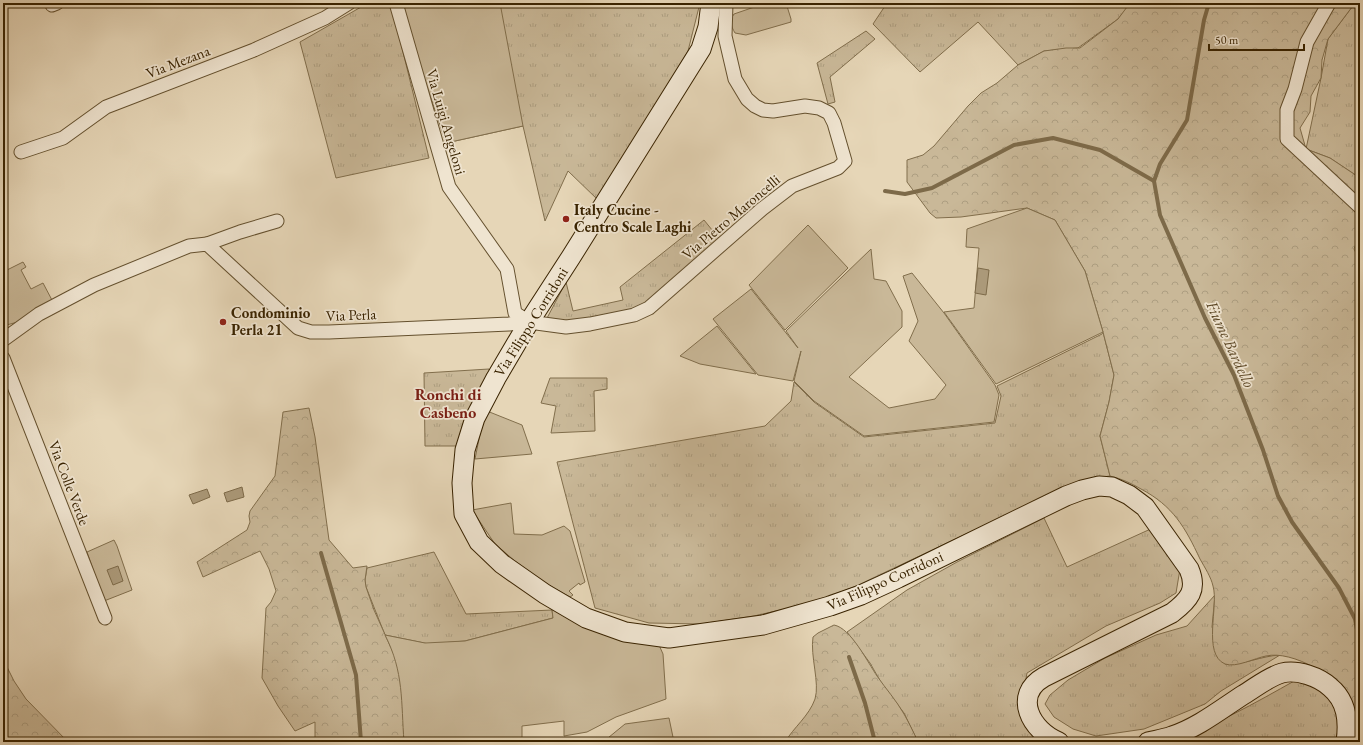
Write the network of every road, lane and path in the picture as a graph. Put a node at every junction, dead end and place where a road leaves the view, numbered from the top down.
1 (349, 3) edge
2 (396, 3) edge
3 (711, 3) edge
4 (726, 3) edge
5 (1329, 3) edge
6 (21, 152) dead end
7 (1360, 207) edge
8 (277, 221) dead end
9 (207, 244) junction
10 (529, 322) junction
11 (3, 340) edge
12 (3, 358) edge
13 (105, 618) dead end
14 (1059, 742) edge
15 (1148, 742) edge
16 (1346, 742) edge

1 - 6 street, Via Mezana
2 - 10 street, Via Luigi Angeloni
3 - 10 street, Via Filippo Corridoni
4 - 10 street, Via Pietro Maroncelli
5 - 7 street
8 - 9 street
9 - 10 street, Via Perla
9 - 11 street
10 - 14 street, Via Filippo Corridoni
12 - 13 street, Via Colle Verde
15 - 16 street

